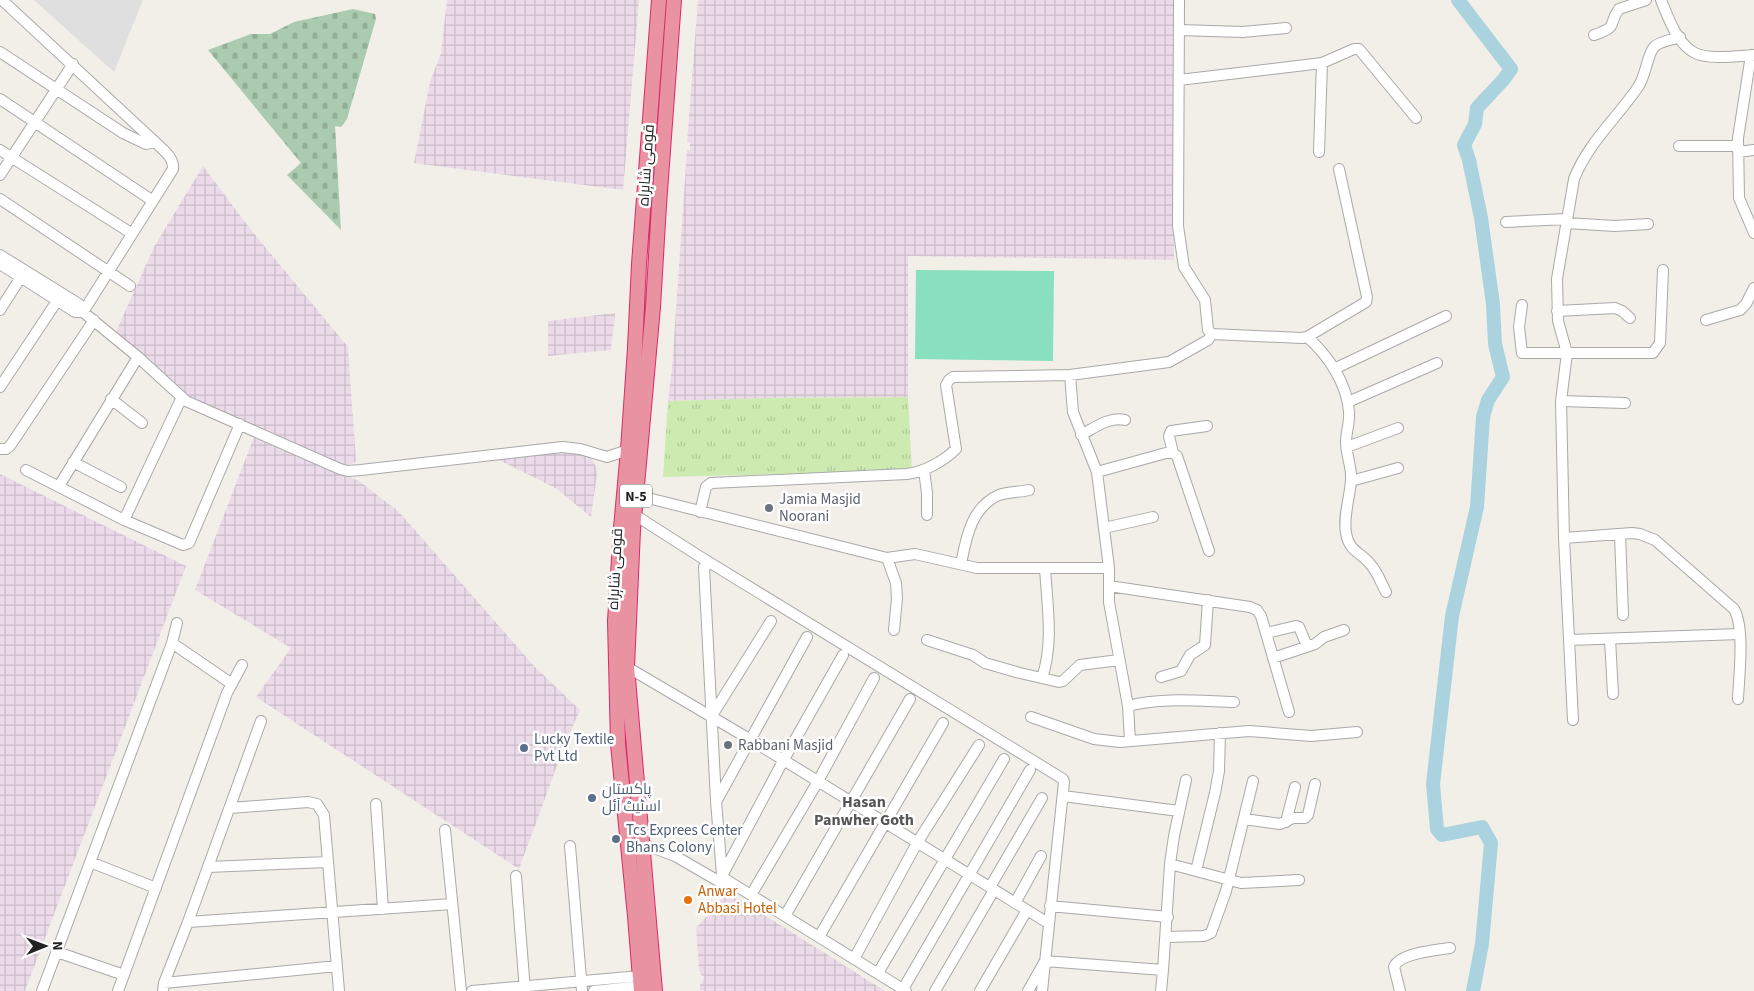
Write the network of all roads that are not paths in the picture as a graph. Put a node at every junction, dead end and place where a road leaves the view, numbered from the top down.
1 (2, 0) edge
2 (659, 0) edge
3 (674, 0) edge
4 (1179, 0) edge
5 (1646, 0) edge
6 (1661, 0) edge
7 (1286, 28) dead end
8 (1179, 30) junction
9 (1594, 35) dead end
10 (1680, 37) junction
11 (0, 52) edge
12 (1752, 55) edge
13 (1322, 63) junction
14 (72, 64) junction
15 (1179, 80) junction
16 (56, 90) junction
17 (0, 99) edge
18 (1416, 118) dead end
19 (35, 122) junction
20 (155, 142) junction
21 (1679, 146) dead end
22 (1738, 149) junction
23 (0, 150) edge
24 (1754, 150) edge
25 (1319, 152) dead end
26 (11, 158) junction
27 (1339, 169) dead end
28 (0, 176) edge
29 (0, 199) edge
30 (153, 201) junction
31 (1567, 221) junction
32 (1506, 222) dead end
33 (1648, 224) dead end
34 (1754, 233) edge
35 (131, 234) junction
36 (0, 255) edge
37 (0, 264) edge
38 (1663, 270) dead end
39 (109, 272) junction
40 (21, 277) junction
41 (130, 286) dead end
42 (1754, 288) edge
43 (57, 301) junction
44 (1522, 305) dead end
45 (1750, 305) edge
46 (0, 310) edge
47 (1557, 311) junction
48 (84, 312) junction
49 (1446, 316) dead end
50 (1630, 318) dead end
51 (94, 320) junction
52 (1706, 320) dead end
53 (1212, 334) junction
54 (1307, 336) junction
55 (1567, 353) junction
56 (138, 356) junction
57 (1436, 363) dead end
58 (1334, 369) junction
59 (1070, 375) junction
60 (0, 387) edge
61 (182, 397) junction
62 (111, 399) junction
63 (1561, 401) junction
64 (1348, 402) junction
65 (1625, 403) dead end
66 (1125, 420) dead end
67 (142, 423) dead end
68 (240, 424) junction
69 (1207, 426) dead end
70 (1398, 428) dead end
71 (1081, 435) junction
72 (1347, 447) junction
73 (0, 449) edge
74 (628, 450) junction
75 (1173, 453) junction
76 (73, 462) junction
77 (1398, 468) dead end
78 (26, 470) dead end
79 (924, 470) junction
80 (1097, 472) junction
81 (1351, 481) junction
82 (59, 486) junction
83 (121, 487) dead end
84 (1030, 490) dead end
85 (636, 495) junction
86 (700, 512) junction
87 (635, 515) junction
88 (927, 515) dead end
89 (1154, 517) dead end
90 (125, 518) dead end
91 (1104, 528) junction
92 (1620, 534) junction
93 (1564, 538) junction
94 (1209, 551) dead end
95 (888, 558) junction
96 (961, 564) junction
97 (704, 567) dead end
98 (1045, 568) junction
99 (1109, 568) junction
100 (1109, 586) junction
101 (1386, 592) dead end
102 (1208, 600) junction
103 (1623, 615) dead end
104 (771, 621) dead end
105 (177, 623) dead end
106 (894, 630) dead end
107 (1344, 630) dead end
108 (1266, 634) junction
109 (1740, 634) junction
110 (807, 637) dead end
111 (1610, 639) junction
112 (927, 640) dead end
113 (1569, 640) junction
114 (172, 643) junction
115 (1307, 646) junction
116 (843, 656) dead end
117 (1273, 658) junction
118 (1119, 660) junction
119 (242, 666) dead end
120 (627, 667) junction
121 (1161, 677) dead end
122 (874, 678) dead end
123 (1042, 678) junction
124 (232, 684) junction
125 (1613, 694) dead end
126 (910, 700) dead end
127 (1738, 700) dead end
128 (1234, 702) dead end
129 (1128, 706) junction
130 (1289, 712) dead end
131 (711, 717) junction
132 (1030, 717) dead end
133 (1573, 720) dead end
134 (261, 721) dead end
135 (943, 723) dead end
136 (1357, 732) dead end
137 (1220, 733) junction
138 (750, 740) junction
139 (1130, 740) junction
140 (979, 745) dead end
141 (1004, 759) dead end
142 (783, 761) junction
143 (1030, 770) dead end
144 (1186, 780) dead end
145 (1252, 781) dead end
146 (817, 783) junction
147 (1315, 784) dead end
148 (1295, 787) dead end
149 (1063, 796) junction
150 (1042, 798) dead end
151 (716, 801) junction
152 (851, 803) junction
153 (376, 804) dead end
154 (230, 808) junction
155 (1179, 811) junction
156 (1244, 819) junction
157 (1286, 822) junction
158 (885, 824) junction
159 (445, 830) dead end
160 (917, 843) junction
161 (643, 844) junction
162 (570, 846) dead end
163 (1041, 856) dead end
164 (945, 860) junction
165 (90, 862) junction
166 (328, 862) junction
167 (1170, 864) junction
168 (208, 866) junction
169 (1196, 871) junction
170 (968, 874) junction
171 (722, 875) junction
172 (516, 876) dead end
173 (1229, 880) junction
174 (1299, 880) dead end
175 (156, 888) junction
176 (992, 889) junction
177 (751, 895) junction
178 (1015, 903) junction
179 (452, 904) junction
180 (1050, 906) junction
181 (382, 909) junction
182 (1027, 910) junction
183 (333, 912) junction
184 (785, 916) junction
185 (1168, 917) junction
186 (188, 922) junction
187 (1048, 923) junction
188 (819, 937) junction
189 (1166, 937) junction
190 (1450, 948) dead end
191 (57, 952) junction
192 (854, 959) junction
193 (1045, 961) junction
194 (337, 966) junction
195 (1163, 970) junction
196 (878, 973) junction
197 (124, 975) junction
198 (640, 984) edge
199 (581, 986) edge
200 (164, 987) edge
201 (524, 989) edge
202 (44, 990) edge
203 (901, 990) edge
204 (118, 991) edge
205 (338, 991) edge
206 (461, 991) edge
207 (472, 991) edge
208 (594, 991) edge
209 (655, 991) edge
210 (935, 991) edge
211 (980, 991) edge
212 (1028, 991) edge
213 (1042, 991) edge
214 (1161, 991) edge
215 (1400, 991) edge

1 - 14 street
2 - 74 highway, قومی شاہراہ / N-5
3 - 85 highway, قومی شاہراہ / N-5
4 - 8 street
5 - 9 street
6 - 10 street
7 - 8 street
8 - 15 street
10 - 12 street
10 - 31 street
11 - 16 street
12 - 22 street
13 - 15 street
13 - 18 street
13 - 25 street
14 - 16 street
14 - 20 street
15 - 53 street
16 - 19 street
16 - 20 street
17 - 19 street
19 - 26 street
19 - 30 street
20 - 30 street
21 - 22 street
22 - 24 street
22 - 34 street
23 - 26 street
26 - 28 street
26 - 35 street
27 - 54 street
29 - 39 street
30 - 35 street
31 - 32 street
31 - 33 street
31 - 47 street
35 - 39 street
36 - 48 street
37 - 40 street
38 - 55 street
39 - 41 street
39 - 48 street
40 - 43 street
40 - 46 street
42 - 45 street
43 - 48 street
43 - 60 street
44 - 55 street
45 - 52 street
47 - 50 street
47 - 55 street
48 - 51 street
49 - 58 street
51 - 56 street
51 - 73 street
53 - 54 street
53 - 59 street
54 - 58 street
55 - 63 street
56 - 61 street
56 - 62 street
57 - 64 street
58 - 64 street
59 - 71 street
59 - 79 street
61 - 68 street
61 - 90 street
62 - 67 street
62 - 76 street
63 - 65 street
63 - 93 street
64 - 72 street
66 - 71 street
68 - 74 street
68 - 82 street
69 - 75 street
70 - 72 street
71 - 80 street
72 - 81 street
74 - 198 highway, قومی شاہراہ / N-5
75 - 80 street
75 - 94 street
76 - 82 street
76 - 83 street
77 - 81 street
78 - 82 street
79 - 86 street
79 - 88 street
80 - 91 street
81 - 101 street
84 - 96 street
85 - 86 street
85 - 87 highway, قومی شاہراہ / N-5
86 - 95 street
87 - 120 highway, قومی شاہراہ / N-5
87 - 149 street
89 - 91 street
91 - 99 street
92 - 93 street
92 - 103 street
92 - 109 street
93 - 113 street
95 - 96 street
95 - 106 street
96 - 98 street
97 - 131 street
98 - 99 street
98 - 123 street
99 - 100 street
100 - 102 street
100 - 118 street
102 - 108 street
102 - 121 street
104 - 131 street
105 - 114 street
107 - 115 street
108 - 115 street
108 - 117 street
109 - 111 street
109 - 127 street
110 - 138 street
111 - 113 street
111 - 125 street
112 - 123 street
113 - 133 street
114 - 124 street
114 - 165 street
115 - 117 street
116 - 142 street
117 - 130 street
118 - 123 street
118 - 129 street
119 - 124 street
120 - 131 street
120 - 161 highway, قومی شاہراہ / N-5
122 - 146 street
124 - 175 street
126 - 152 street
128 - 129 street
129 - 139 street
131 - 138 street
131 - 151 street
132 - 139 street
134 - 154 street
135 - 158 street
136 - 137 street
137 - 139 street
137 - 169 street
138 - 142 street
138 - 151 street
140 - 160 street
141 - 164 street
142 - 146 street
142 - 171 street
143 - 170 street
144 - 155 street
145 - 156 street
146 - 152 street
146 - 177 street
147 - 157 street
148 - 157 street
149 - 155 street
149 - 180 street
150 - 176 street
151 - 171 street
152 - 158 street
152 - 184 street
153 - 181 street
154 - 166 street
154 - 168 street
155 - 167 street
156 - 157 street
156 - 173 street
158 - 160 street
158 - 188 street
159 - 179 street
160 - 164 street
160 - 192 street
161 - 203 street
161 - 209 highway, قومی شاہراہ / N-5
162 - 199 street
163 - 178 street
164 - 170 street
164 - 196 street
165 - 175 street
165 - 191 street
166 - 168 street
166 - 183 street
167 - 169 street
167 - 185 street
168 - 186 street
169 - 173 street
170 - 176 street
170 - 203 street
171 - 177 street
172 - 201 street
173 - 174 street
173 - 189 street
175 - 197 street
176 - 178 street
176 - 210 street
177 - 184 street
178 - 182 street
179 - 181 street
179 - 206 street
180 - 185 street
180 - 187 street
181 - 183 street
182 - 187 street
182 - 211 street
183 - 186 street
183 - 194 street
184 - 188 street
185 - 189 street
186 - 200 street
187 - 193 street
188 - 192 street
189 - 195 street
190 - 215 street
191 - 197 street
191 - 202 street
192 - 196 street
193 - 195 street
193 - 212 street
193 - 213 street
194 - 200 street
194 - 205 street
195 - 214 street
196 - 203 street
197 - 204 street
198 - 199 street
198 - 208 street
199 - 201 street
201 - 207 street

